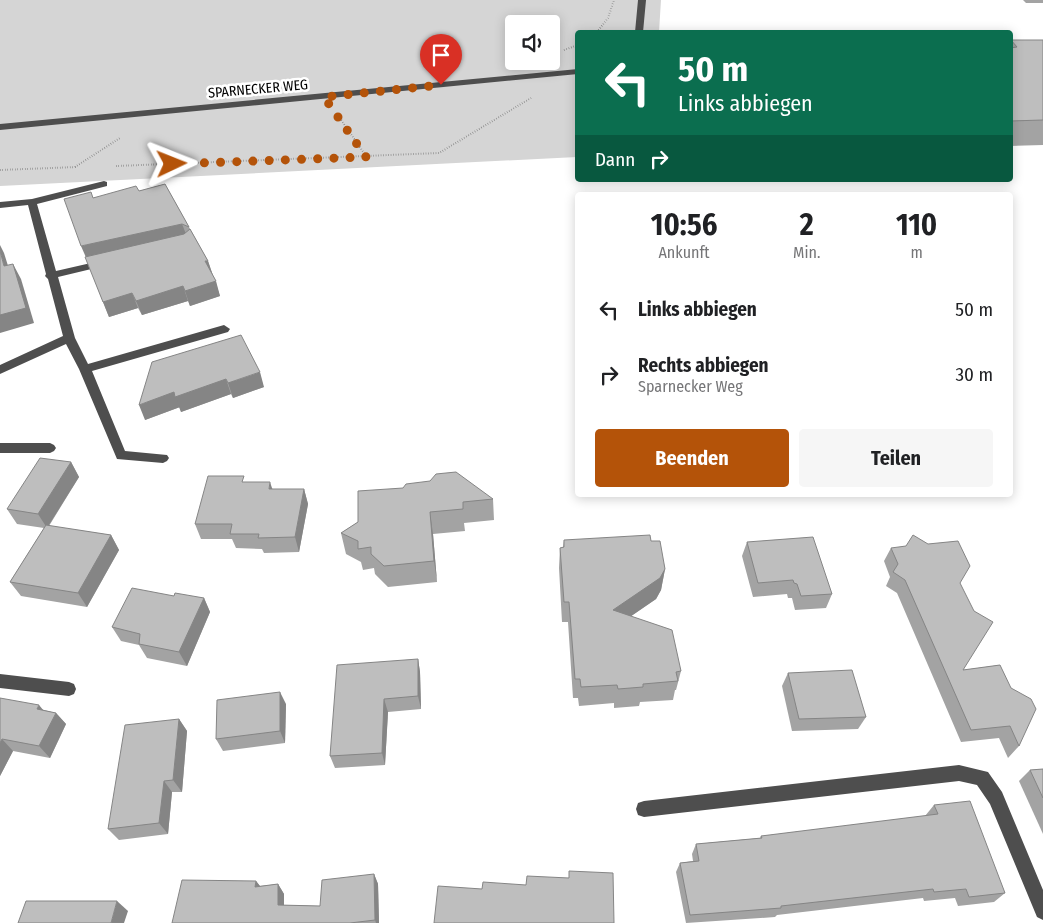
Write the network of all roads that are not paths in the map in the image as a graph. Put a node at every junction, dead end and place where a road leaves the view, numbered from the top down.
1 (642, 0) edge
2 (639, 30) edge
3 (575, 70) edge
4 (0, 127) edge
5 (104, 184) dead end
6 (32, 202) junction
7 (0, 205) edge
8 (115, 261) edge
9 (50, 276) junction
10 (224, 329) dead end
11 (69, 338) junction
12 (85, 369) junction
13 (0, 370) edge
14 (0, 448) edge
15 (50, 448) dead end
16 (163, 458) dead end
17 (0, 681) edge
18 (69, 689) dead end
19 (644, 810) dead end
20 (1043, 911) edge

1 - 2 lane
3 - 4 lane, SPARNECKER WEG
5 - 6 lane
6 - 7 lane
6 - 9 lane
8 - 9 lane
9 - 11 lane
10 - 12 lane
11 - 12 lane
11 - 13 lane
12 - 16 lane
14 - 15 lane
17 - 18 lane
19 - 20 lane

